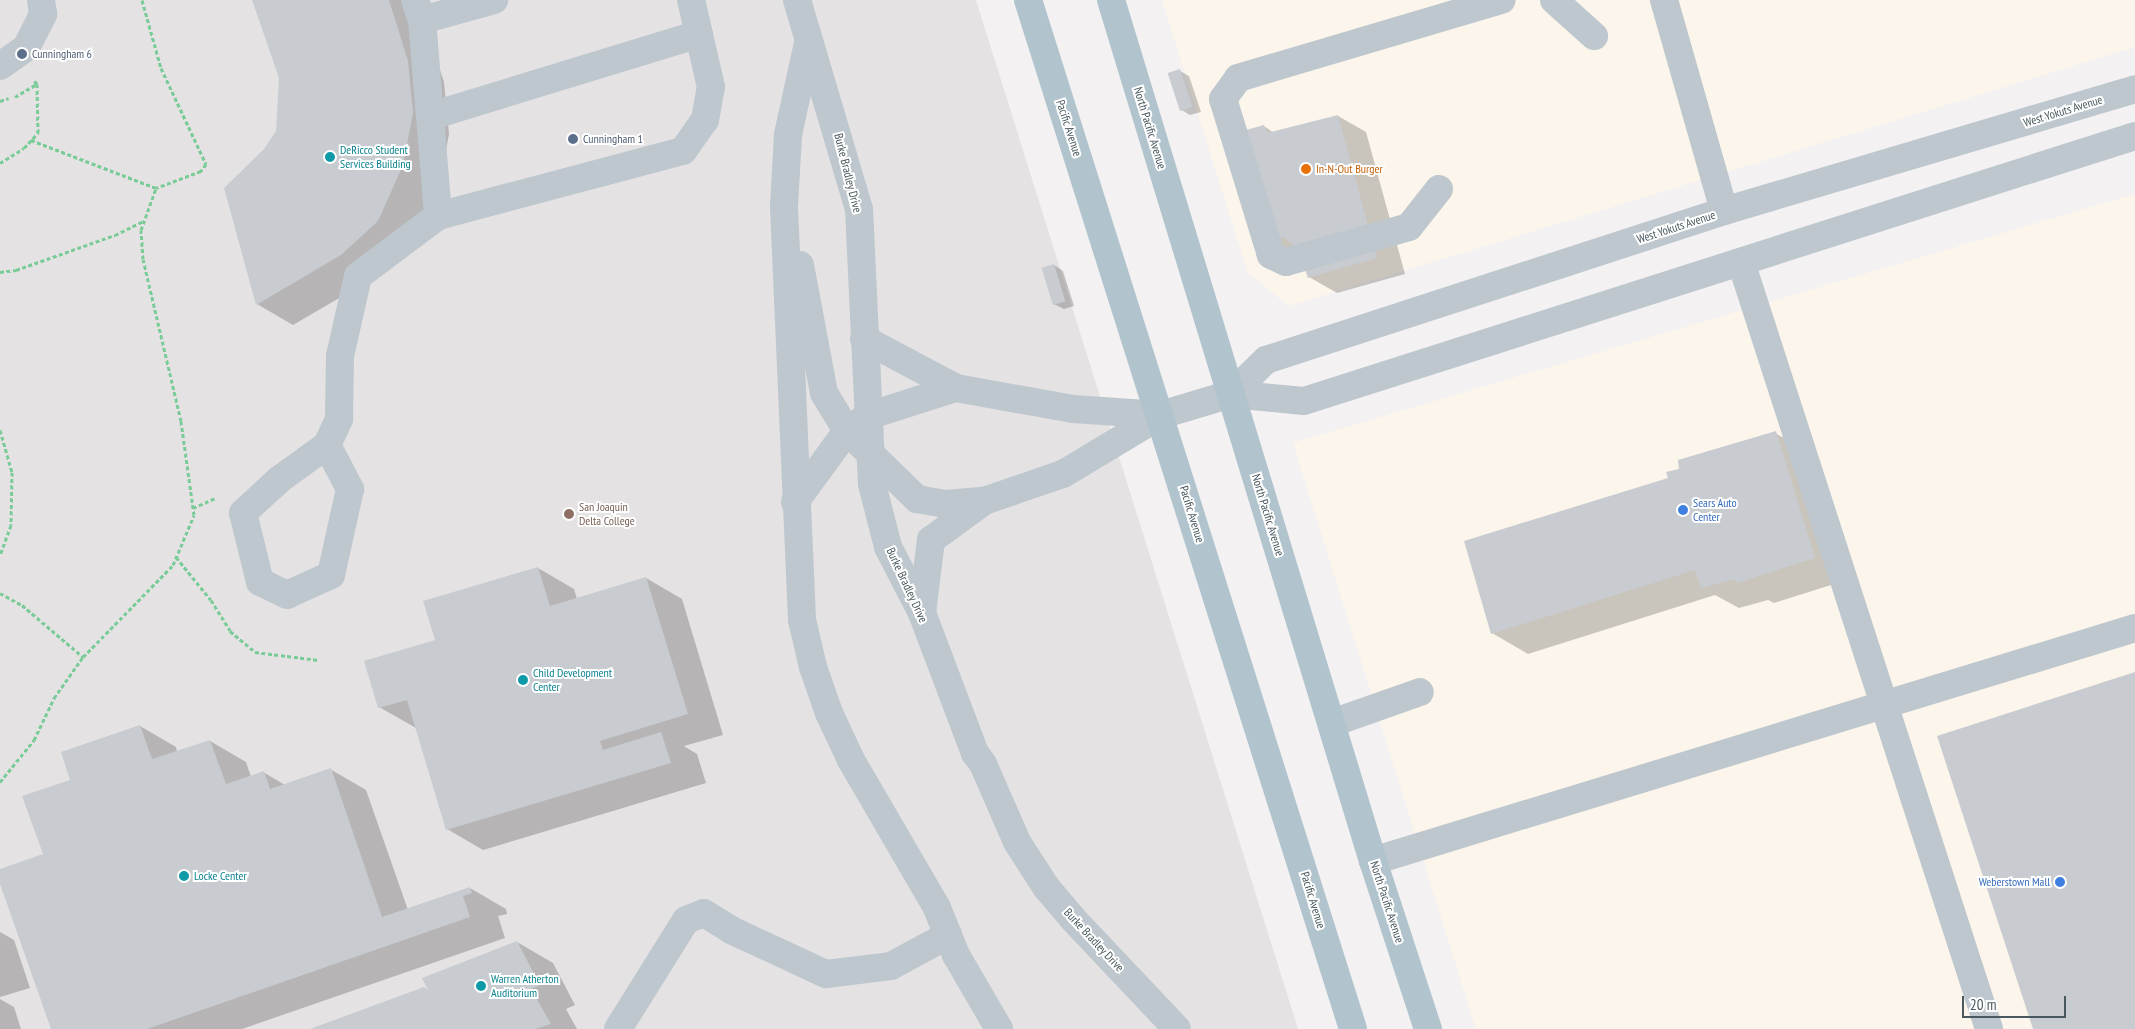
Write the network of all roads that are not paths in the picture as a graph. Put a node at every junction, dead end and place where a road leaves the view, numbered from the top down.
1 (41, 0) edge
2 (494, 0) edge
3 (691, 0) edge
4 (797, 0) edge
5 (1028, 0) edge
6 (1111, 0) edge
7 (1502, 0) edge
8 (1554, 0) edge
9 (1664, 0) edge
10 (418, 10) edge
11 (699, 34) junction
12 (1594, 36) dead end
13 (808, 43) junction
14 (0, 66) edge
15 (2135, 90) edge
16 (431, 116) junction
17 (2135, 136) edge
18 (1439, 189) dead end
19 (1724, 211) junction
20 (438, 216) junction
21 (786, 237) junction
22 (1741, 262) junction
23 (864, 339) junction
24 (956, 388) junction
25 (1231, 394) junction
26 (1162, 415) junction
27 (857, 424) junction
28 (327, 445) junction
29 (870, 454) junction
30 (984, 501) junction
31 (795, 502) junction
32 (922, 613) junction
33 (2135, 628) edge
34 (1420, 692) dead end
35 (1885, 705) junction
36 (1332, 723) junction
37 (1373, 861) junction
38 (948, 935) junction
39 (618, 1029) edge
40 (999, 1029) edge
41 (1177, 1029) edge
42 (1353, 1029) edge
43 (1428, 1029) edge
44 (1989, 1029) edge

1 - 14 street
2 - 10 street
3 - 11 street
4 - 13 street, Burke Bradley Drive
5 - 26 main road, Pacific Avenue
6 - 25 main road, North Pacific Avenue
7 - 18 street
8 - 12 street
9 - 19 street
10 - 16 street
11 - 16 street
11 - 20 street
13 - 21 street, Burke Bradley Drive
13 - 23 street, Burke Bradley Drive
15 - 19 street, West Yokuts Avenue
16 - 20 street
17 - 22 street, West Yokuts Avenue
19 - 25 street, West Yokuts Avenue
20 - 28 street
21 - 27 street
21 - 31 street, Burke Bradley Drive
22 - 25 street, West Yokuts Avenue
22 - 35 street
23 - 24 street
23 - 27 street, Burke Bradley Drive
24 - 26 street
24 - 27 street
25 - 26 street, West Yokuts Avenue
25 - 36 main road, North Pacific Avenue
26 - 30 street
26 - 42 main road, Pacific Avenue
27 - 29 street, Burke Bradley Drive
27 - 31 street
28 - 28 street
29 - 30 street
29 - 32 street, Burke Bradley Drive
30 - 32 street
31 - 38 street, Burke Bradley Drive
32 - 41 street, Burke Bradley Drive
33 - 35 street
34 - 36 street
35 - 37 street
35 - 44 street
36 - 37 main road, North Pacific Avenue
37 - 43 main road, North Pacific Avenue
38 - 39 street
38 - 40 street, Burke Bradley Drive

